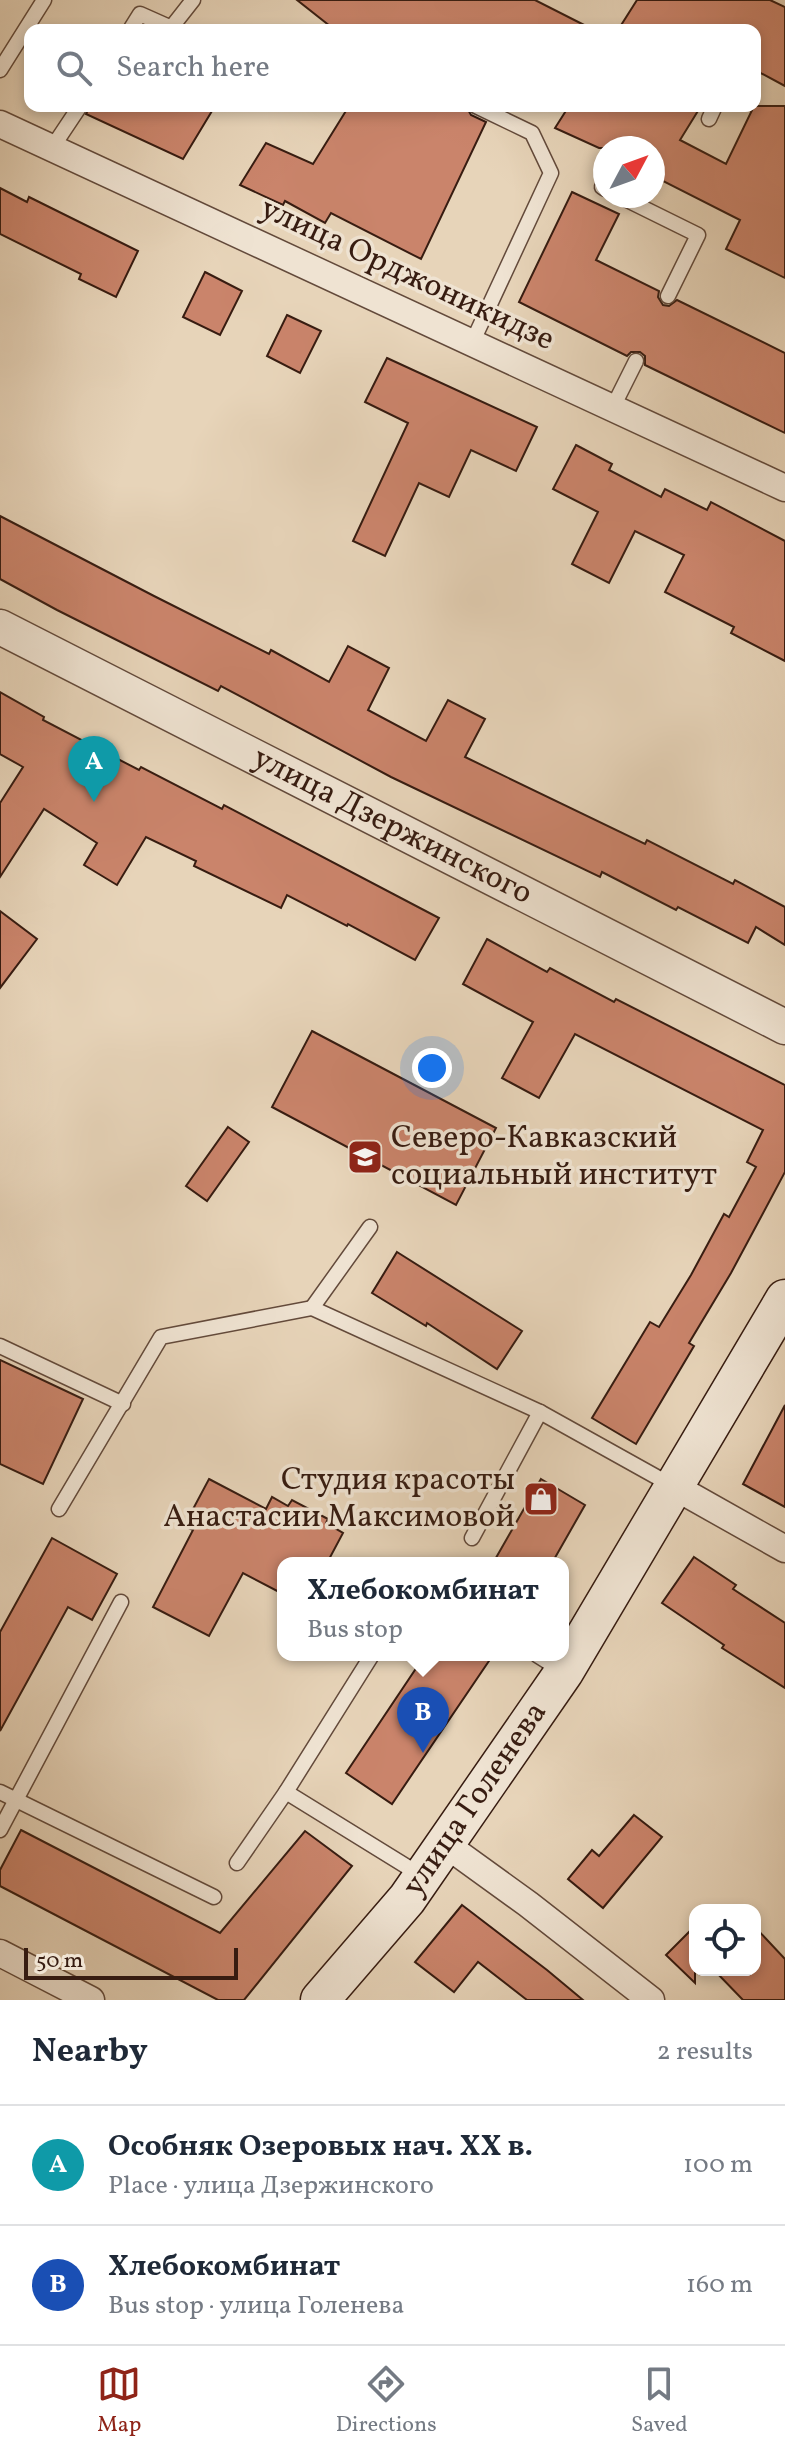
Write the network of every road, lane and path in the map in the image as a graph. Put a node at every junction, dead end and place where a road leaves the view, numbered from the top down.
1 (44, 0) edge
2 (193, 0) edge
3 (29, 24) edge
4 (134, 24) edge
5 (163, 24) edge
6 (177, 24) edge
7 (24, 32) edge
8 (0, 70) edge
9 (76, 112) edge
10 (488, 112) edge
11 (0, 124) edge
12 (52, 148) junction
13 (643, 208) edge
14 (668, 296) dead end
15 (472, 343) junction
16 (636, 361) dead end
17 (613, 407) junction
18 (785, 488) edge
19 (0, 627) edge
20 (785, 1027) edge
21 (370, 1227) dead end
22 (785, 1299) edge
23 (312, 1308) junction
24 (0, 1346) edge
25 (123, 1404) junction
26 (540, 1412) junction
27 (675, 1487) junction
28 (59, 1509) dead end
29 (472, 1538) dead end
30 (785, 1549) edge
31 (121, 1602) dead end
32 (569, 1637) edge
33 (368, 1661) edge
34 (550, 1664) edge
35 (0, 1792) edge
36 (286, 1792) junction
37 (17, 1800) junction
38 (0, 1830) edge
39 (445, 1844) junction
40 (237, 1863) dead end
41 (422, 1876) junction
42 (214, 1897) dead end
43 (0, 1953) edge
44 (91, 2000) edge
45 (320, 2000) edge
46 (651, 2000) edge

1 - 3 lane
2 - 6 lane
4 - 5 lane
7 - 8 lane
9 - 12 lane
10 - 15 lane
11 - 12 street, улица Орджоникидзе
12 - 15 street, улица Орджоникидзе
13 - 14 lane
15 - 17 street, улица Орджоникидзе
16 - 17 lane
17 - 18 street, улица Орджоникидзе
19 - 20 street, улица Дзержинского
21 - 23 lane
22 - 27 main road, улица Голенева
23 - 25 lane
23 - 26 lane
24 - 25 lane
25 - 28 lane
26 - 27 lane
26 - 29 lane
27 - 30 street
27 - 32 main road, улица Голенева
31 - 37 lane
33 - 36 lane
34 - 39 main road, улица Голенева
35 - 37 lane
36 - 40 lane
36 - 41 lane
37 - 38 lane
37 - 42 lane
39 - 41 main road, улица Голенева
39 - 46 street
41 - 45 main road, улица Голенева
43 - 44 street

